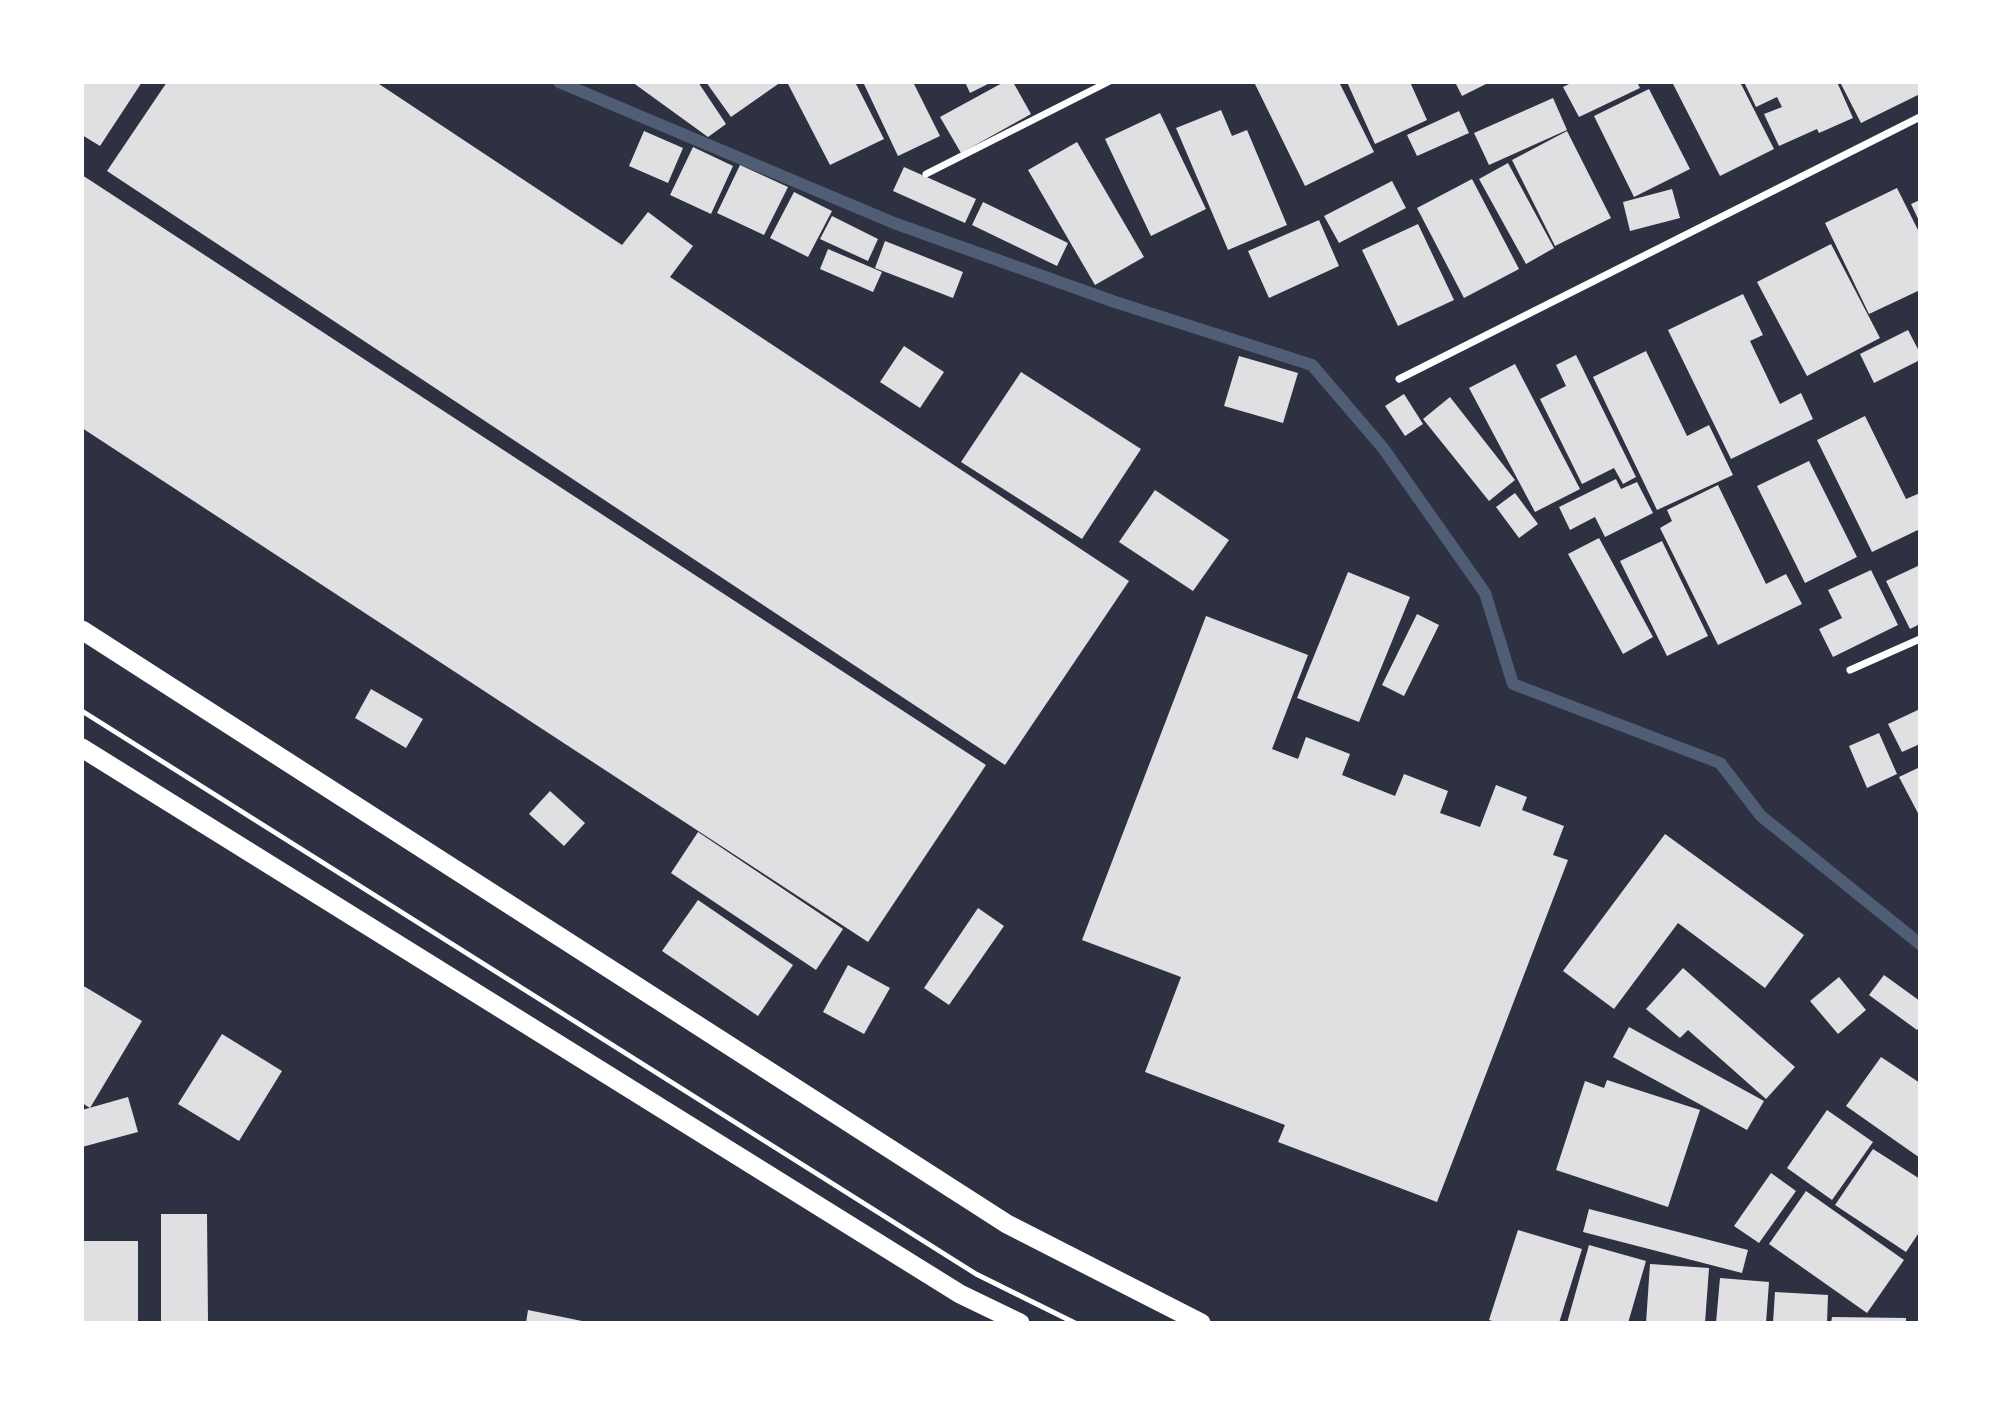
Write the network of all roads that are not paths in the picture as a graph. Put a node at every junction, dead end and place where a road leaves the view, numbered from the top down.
1 (1108, 82) edge
2 (1920, 117) edge
3 (926, 174) dead end
4 (1399, 379) dead end
5 (82, 630) edge
6 (1920, 639) edge
7 (1850, 670) dead end
8 (82, 711) edge
9 (82, 748) edge
10 (1020, 1323) edge
11 (1075, 1323) edge
12 (1201, 1323) edge

1 - 3 street
2 - 4 street
5 - 12 highway
6 - 7 street
8 - 11 lane
9 - 10 highway

